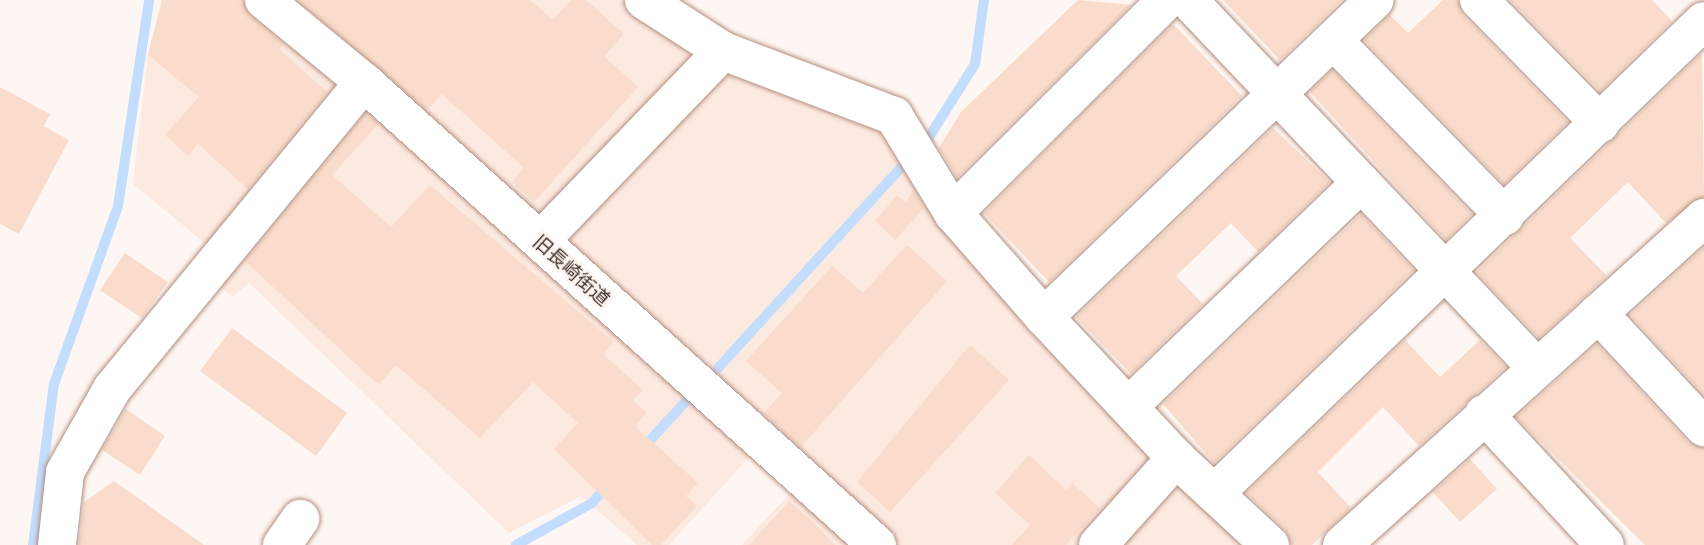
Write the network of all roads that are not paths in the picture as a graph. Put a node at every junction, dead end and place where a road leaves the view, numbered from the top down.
1 (264, 0) edge
2 (644, 0) edge
3 (1167, 0) edge
4 (1188, 0) edge
5 (1374, 0) edge
6 (1479, 0) edge
7 (1681, 0) edge
8 (1704, 21) edge
9 (1333, 40) junction
10 (723, 51) junction
11 (364, 82) junction
12 (1277, 94) junction
13 (1600, 123) junction
14 (1361, 183) junction
15 (953, 213) junction
16 (1505, 216) junction
17 (1704, 218) edge
18 (540, 241) junction
19 (1447, 273) junction
20 (1598, 313) junction
21 (1044, 317) junction
22 (1536, 367) junction
23 (1129, 406) junction
24 (1485, 414) junction
25 (1704, 427) edge
26 (1176, 458) junction
27 (1218, 490) junction
28 (57, 545) edge
29 (877, 545) edge
30 (1098, 545) edge
31 (1270, 545) edge
32 (1342, 545) edge
33 (1605, 545) edge

1 - 11 street, 旧長崎街道
2 - 10 street
3 - 15 street
4 - 12 street
5 - 9 street
6 - 13 street
7 - 8 street
8 - 13 street
9 - 12 street
9 - 16 street
10 - 15 street
10 - 18 street
11 - 18 street, 旧長崎街道
11 - 28 street
12 - 14 street
12 - 21 street
13 - 16 street
14 - 19 street
14 - 23 street
15 - 21 street
16 - 19 street
17 - 20 street
18 - 29 street, 旧長崎街道
19 - 22 street
19 - 27 street
20 - 22 street
20 - 25 street
21 - 23 street
22 - 24 street
23 - 26 street
24 - 32 street
24 - 33 street
26 - 27 street
26 - 30 street
27 - 31 street

